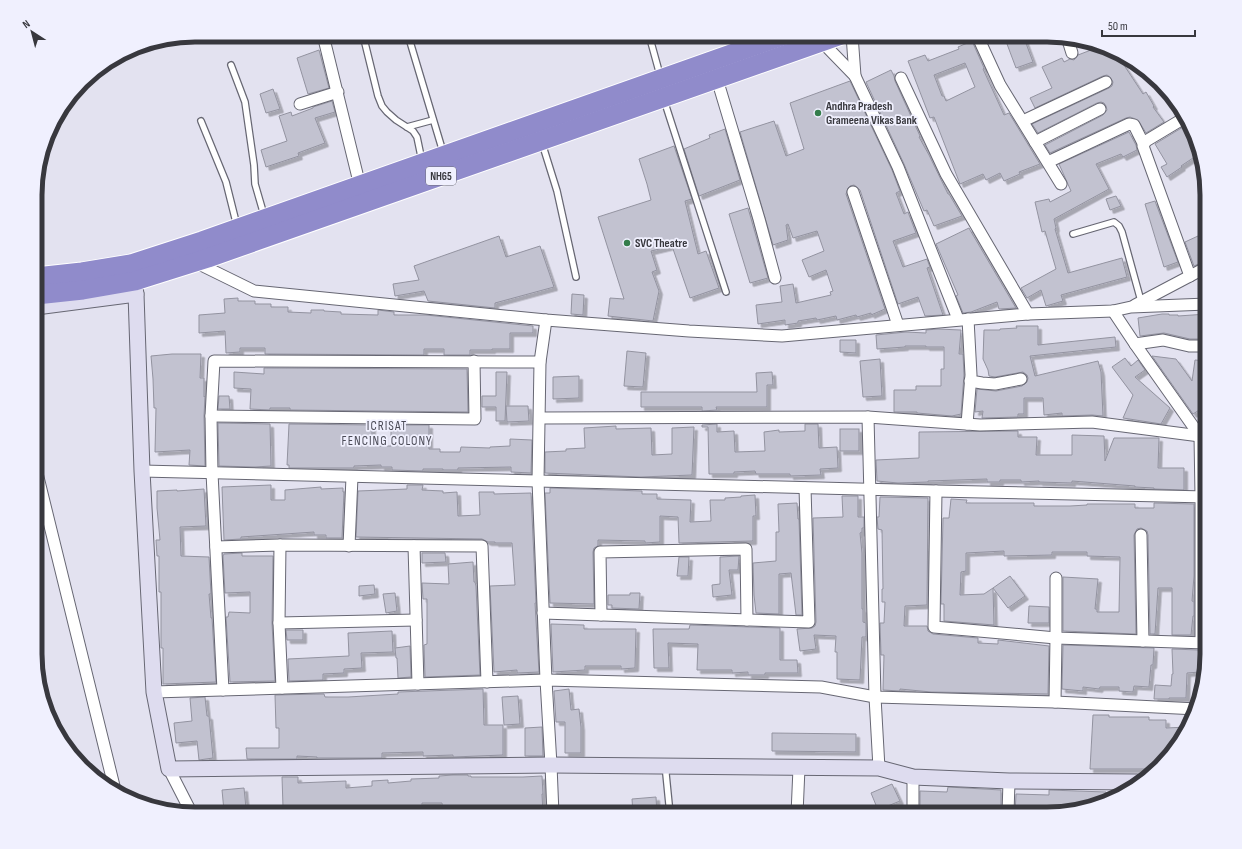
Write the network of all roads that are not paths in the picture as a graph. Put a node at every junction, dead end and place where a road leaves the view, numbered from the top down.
1 (325, 42) edge
2 (365, 42) edge
3 (410, 42) edge
4 (651, 42) edge
5 (765, 42) edge
6 (822, 42) joint
7 (853, 42) edge
8 (980, 42) edge
9 (1070, 44) edge
10 (1072, 53) dead end
11 (231, 65) dead end
12 (855, 76) junction
13 (901, 78) dead end
14 (661, 79) junction
15 (717, 79) junction
16 (1106, 82) dead end
17 (338, 92) junction
18 (663, 98) junction
19 (300, 104) dead end
20 (1100, 109) dead end
21 (433, 120) junction
22 (1181, 120) edge
23 (201, 121) dead end
24 (1023, 122) junction
25 (407, 127) junction
26 (541, 141) junction
27 (1035, 142) junction
28 (1143, 143) junction
29 (506, 144) junction
30 (444, 156) junction
31 (1048, 162) junction
32 (423, 163) junction
33 (1061, 184) dead end
34 (360, 186) junction
35 (853, 192) dead end
36 (266, 219) junction
37 (238, 229) junction
38 (1073, 234) dead end
39 (195, 262) junction
40 (1200, 271) edge
41 (42, 276) edge
42 (1190, 276) junction
43 (576, 277) dead end
44 (774, 278) dead end
45 (134, 280) junction
46 (726, 292) dead end
47 (42, 294) edge
48 (1141, 302) junction
49 (1200, 304) edge
50 (42, 305) edge
51 (1131, 307) junction
52 (1113, 311) junction
53 (1028, 314) junction
54 (963, 319) junction
55 (546, 320) junction
56 (898, 325) junction
57 (1135, 344) junction
58 (1200, 346) edge
59 (474, 361) junction
60 (540, 362) junction
61 (1021, 379) dead end
62 (970, 381) junction
63 (211, 416) junction
64 (868, 417) junction
65 (540, 418) junction
66 (967, 424) junction
67 (1200, 436) joint
68 (142, 471) junction
69 (212, 473) junction
70 (352, 477) junction
71 (538, 481) junction
72 (805, 488) junction
73 (869, 490) junction
74 (936, 492) junction
75 (42, 493) edge
76 (1200, 497) edge
77 (1141, 535) dead end
78 (280, 545) junction
79 (349, 546) junction
80 (414, 546) junction
81 (216, 547) junction
82 (1056, 578) dead end
83 (544, 613) junction
84 (601, 615) junction
85 (416, 620) junction
86 (747, 620) junction
87 (279, 623) junction
88 (1056, 638) junction
89 (1143, 641) junction
90 (1200, 642) edge
91 (546, 680) junction
92 (487, 682) junction
93 (418, 684) junction
94 (282, 688) junction
95 (223, 690) junction
96 (154, 692) junction
97 (875, 697) junction
98 (1054, 702) junction
99 (1190, 709) edge
100 (551, 765) junction
101 (666, 766) junction
102 (799, 768) junction
103 (879, 768) junction
104 (169, 769) junction
105 (913, 777) junction
106 (1009, 781) junction
107 (1131, 782) edge
108 (113, 784) edge
109 (188, 807) edge
110 (552, 807) edge
111 (669, 807) edge
112 (797, 807) edge
113 (913, 807) edge
114 (1008, 807) edge

1 - 17 street
2 - 25 lane
3 - 21 lane
4 - 14 lane
5 - 14 highway, NH65
6 - 12 street
6 - 15 highway, NH65
7 - 12 street
8 - 24 street
9 - 10 street
11 - 36 lane
12 - 54 street
13 - 53 street
14 - 29 highway, NH65
15 - 18 highway, NH65
15 - 44 street
16 - 24 street
17 - 19 street
17 - 34 street
18 - 26 highway, NH65
18 - 46 lane
20 - 27 street
21 - 25 lane
21 - 30 lane
22 - 28 street
23 - 37 lane
24 - 27 street
25 - 32 lane
26 - 29 highway, NH65
26 - 43 lane
27 - 31 street
28 - 31 street
28 - 42 street
29 - 30 highway, NH65
29 - 39 highway, NH65
30 - 32 highway, NH65
31 - 33 street
32 - 34 highway, NH65
34 - 36 highway, NH65
35 - 56 street
36 - 37 highway, NH65
37 - 45 highway, NH65
38 - 48 lane
39 - 45 highway, NH65
39 - 55 street
40 - 42 street
41 - 45 highway, NH65
42 - 48 street
45 - 47 highway, NH65
45 - 50 street
45 - 68 street
48 - 51 street
49 - 51 street
51 - 52 street
52 - 53 street
52 - 57 street
53 - 54 street
54 - 56 street
54 - 62 street
55 - 56 street
55 - 60 street
57 - 58 street
57 - 67 street
59 - 60 street
59 - 63 street
59 - 63 street
60 - 65 street
61 - 62 street
62 - 66 street
63 - 69 street
64 - 65 street
64 - 66 street
64 - 73 street
65 - 71 street
66 - 67 street
68 - 69 street
68 - 96 street
69 - 70 street
69 - 81 street
70 - 71 street
70 - 79 street
71 - 72 street
71 - 83 street
72 - 73 street
72 - 86 street
73 - 74 street
73 - 97 street
74 - 76 street
74 - 88 street
75 - 108 street
77 - 89 street
78 - 79 street
78 - 81 street
78 - 87 street
79 - 80 street
80 - 85 street
80 - 92 street
81 - 95 street
82 - 88 street
83 - 84 street
83 - 91 street
84 - 86 street
84 - 86 street
85 - 87 street
85 - 93 street
87 - 94 street
88 - 89 street
88 - 98 street
89 - 90 street
91 - 92 street
91 - 97 street
91 - 100 street
92 - 93 street
93 - 94 street
94 - 95 street
95 - 96 street
96 - 104 street
97 - 98 street
97 - 103 street
98 - 99 street
100 - 101 street
100 - 104 street
100 - 110 street
101 - 102 street
101 - 111 lane
102 - 103 street
102 - 112 street
103 - 105 street
104 - 109 street
105 - 106 street
105 - 113 street
106 - 107 street
106 - 114 street

